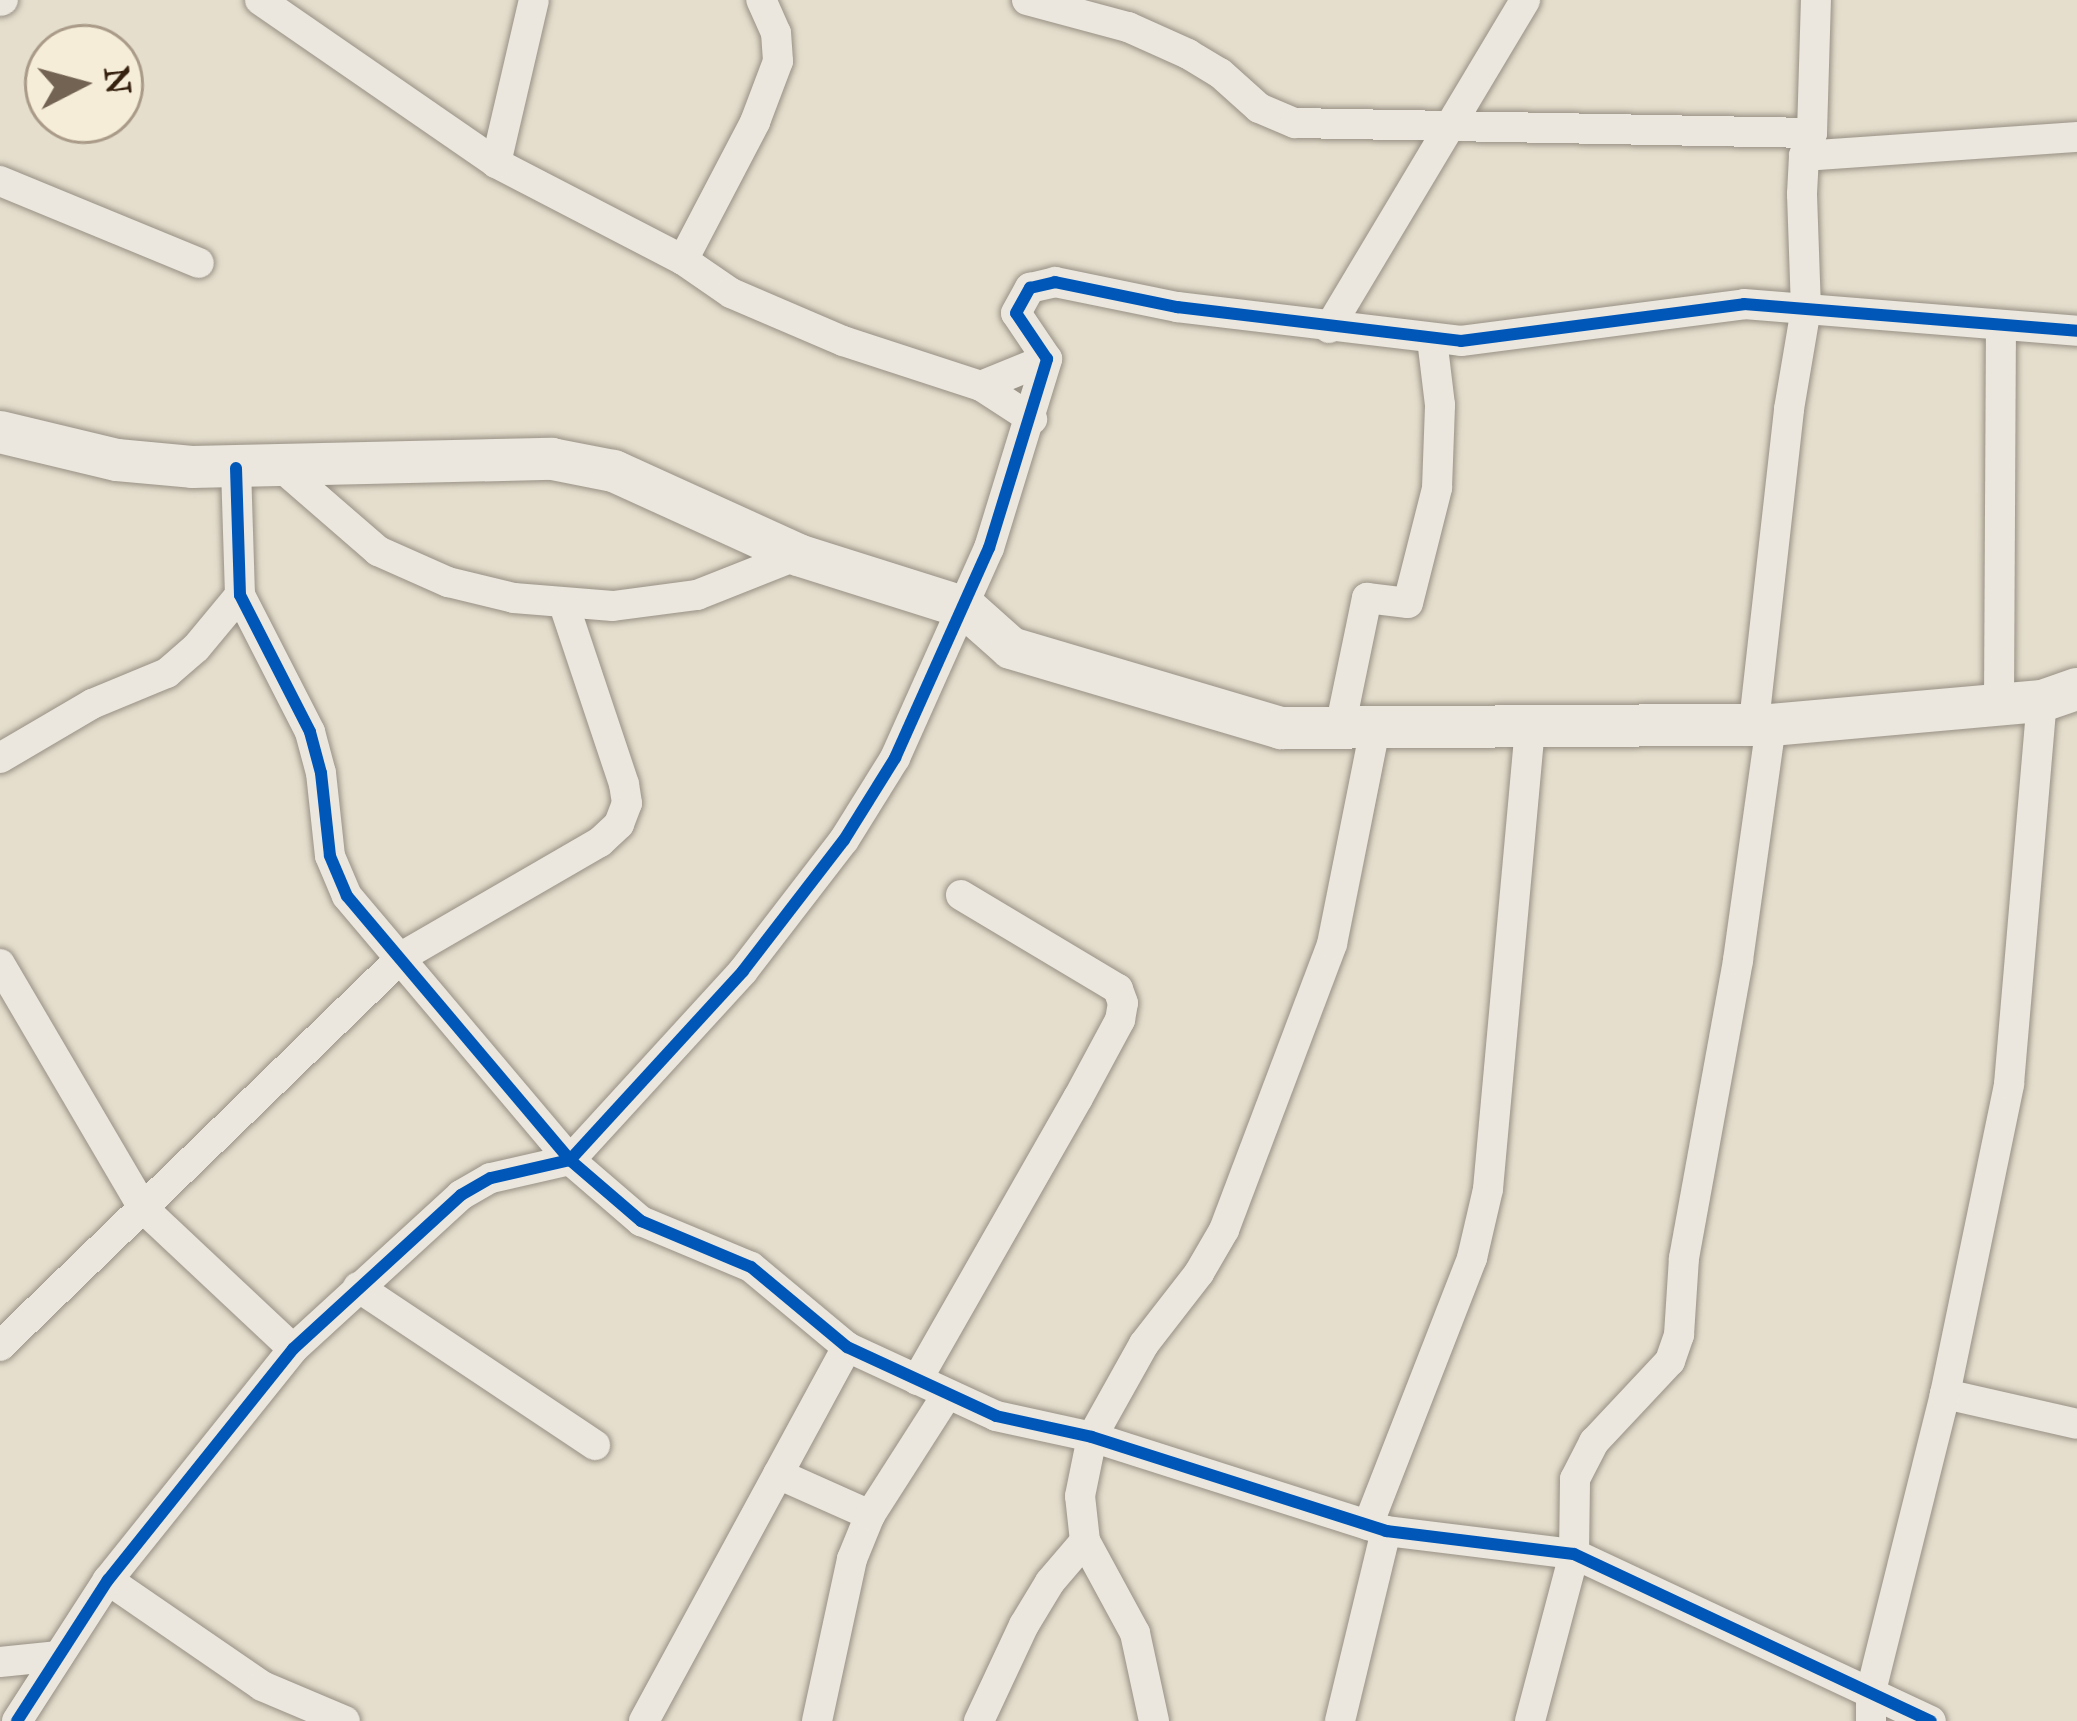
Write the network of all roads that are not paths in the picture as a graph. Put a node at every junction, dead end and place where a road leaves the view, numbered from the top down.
1 (260, 0) edge
2 (534, 0) edge
3 (761, 0) edge
4 (1027, 0) edge
5 (1525, 0) edge
6 (1816, 0) edge
7 (1452, 128) junction
8 (2077, 137) edge
9 (1808, 144) junction
10 (496, 163) junction
11 (0, 181) edge
12 (683, 260) junction
13 (199, 263) dead end
14 (1806, 309) junction
15 (2001, 327) junction
16 (1329, 328) junction
17 (2077, 331) edge
18 (1432, 339) junction
19 (1047, 359) junction
20 (981, 386) junction
21 (1032, 419) junction
22 (0, 432) edge
23 (280, 466) junction
24 (236, 468) junction
25 (798, 555) junction
26 (240, 595) junction
27 (564, 605) junction
28 (966, 608) junction
29 (2060, 695) edge
30 (1999, 704) junction
31 (1762, 723) junction
32 (1530, 724) junction
33 (1357, 728) junction
34 (0, 758) edge
35 (961, 896) dead end
36 (403, 956) junction
37 (0, 964) edge
38 (570, 1160) junction
39 (144, 1209) junction
40 (358, 1287) junction
41 (0, 1346) edge
42 (847, 1347) junction
43 (293, 1349) junction
44 (917, 1380) junction
45 (1945, 1394) junction
46 (946, 1396) junction
47 (2077, 1424) edge
48 (1092, 1437) junction
49 (595, 1445) dead end
50 (778, 1474) junction
51 (870, 1515) junction
52 (1377, 1528) junction
53 (1085, 1541) junction
54 (1574, 1554) junction
55 (108, 1580) junction
56 (59, 1656) junction
57 (0, 1663) edge
58 (1871, 1706) edge
59 (17, 1721) edge
60 (345, 1721) edge
61 (644, 1721) edge
62 (817, 1721) edge
63 (979, 1721) edge
64 (1154, 1721) edge
65 (1340, 1721) edge
66 (1530, 1721) edge
67 (1931, 1721) edge

1 - 10 street
2 - 10 street
3 - 12 street
4 - 7 street
5 - 7 street
6 - 9 street
7 - 9 street
7 - 16 street
8 - 9 street
9 - 14 street
10 - 12 street
11 - 13 street
12 - 20 street
14 - 15 street
14 - 18 street
14 - 31 street
15 - 17 street
15 - 30 street
16 - 18 street
16 - 19 street
18 - 33 street
19 - 20 street
19 - 21 street
20 - 21 street
21 - 28 street
22 - 24 street
23 - 24 street
23 - 25 street
23 - 27 street
24 - 26 street
25 - 27 street
25 - 28 street
26 - 34 street
26 - 36 street
27 - 36 street
28 - 33 street
28 - 38 street
29 - 30 street
29 - 45 street
30 - 31 street
31 - 32 street
31 - 54 street
32 - 33 street
32 - 52 street
33 - 48 street
35 - 44 street
36 - 38 street
36 - 39 street
37 - 39 street
38 - 40 street
38 - 42 street
39 - 41 street
39 - 43 street
40 - 43 street
40 - 49 street
42 - 44 street
42 - 50 street
43 - 55 street
44 - 46 street
45 - 47 street
45 - 58 street
46 - 48 street
46 - 51 street
48 - 52 street
48 - 53 street
50 - 51 street
50 - 61 street
51 - 62 street
52 - 54 street
52 - 65 street
53 - 63 street
53 - 64 street
54 - 58 street
54 - 66 street
55 - 56 street
55 - 60 street
56 - 57 street
56 - 59 street
58 - 67 street

